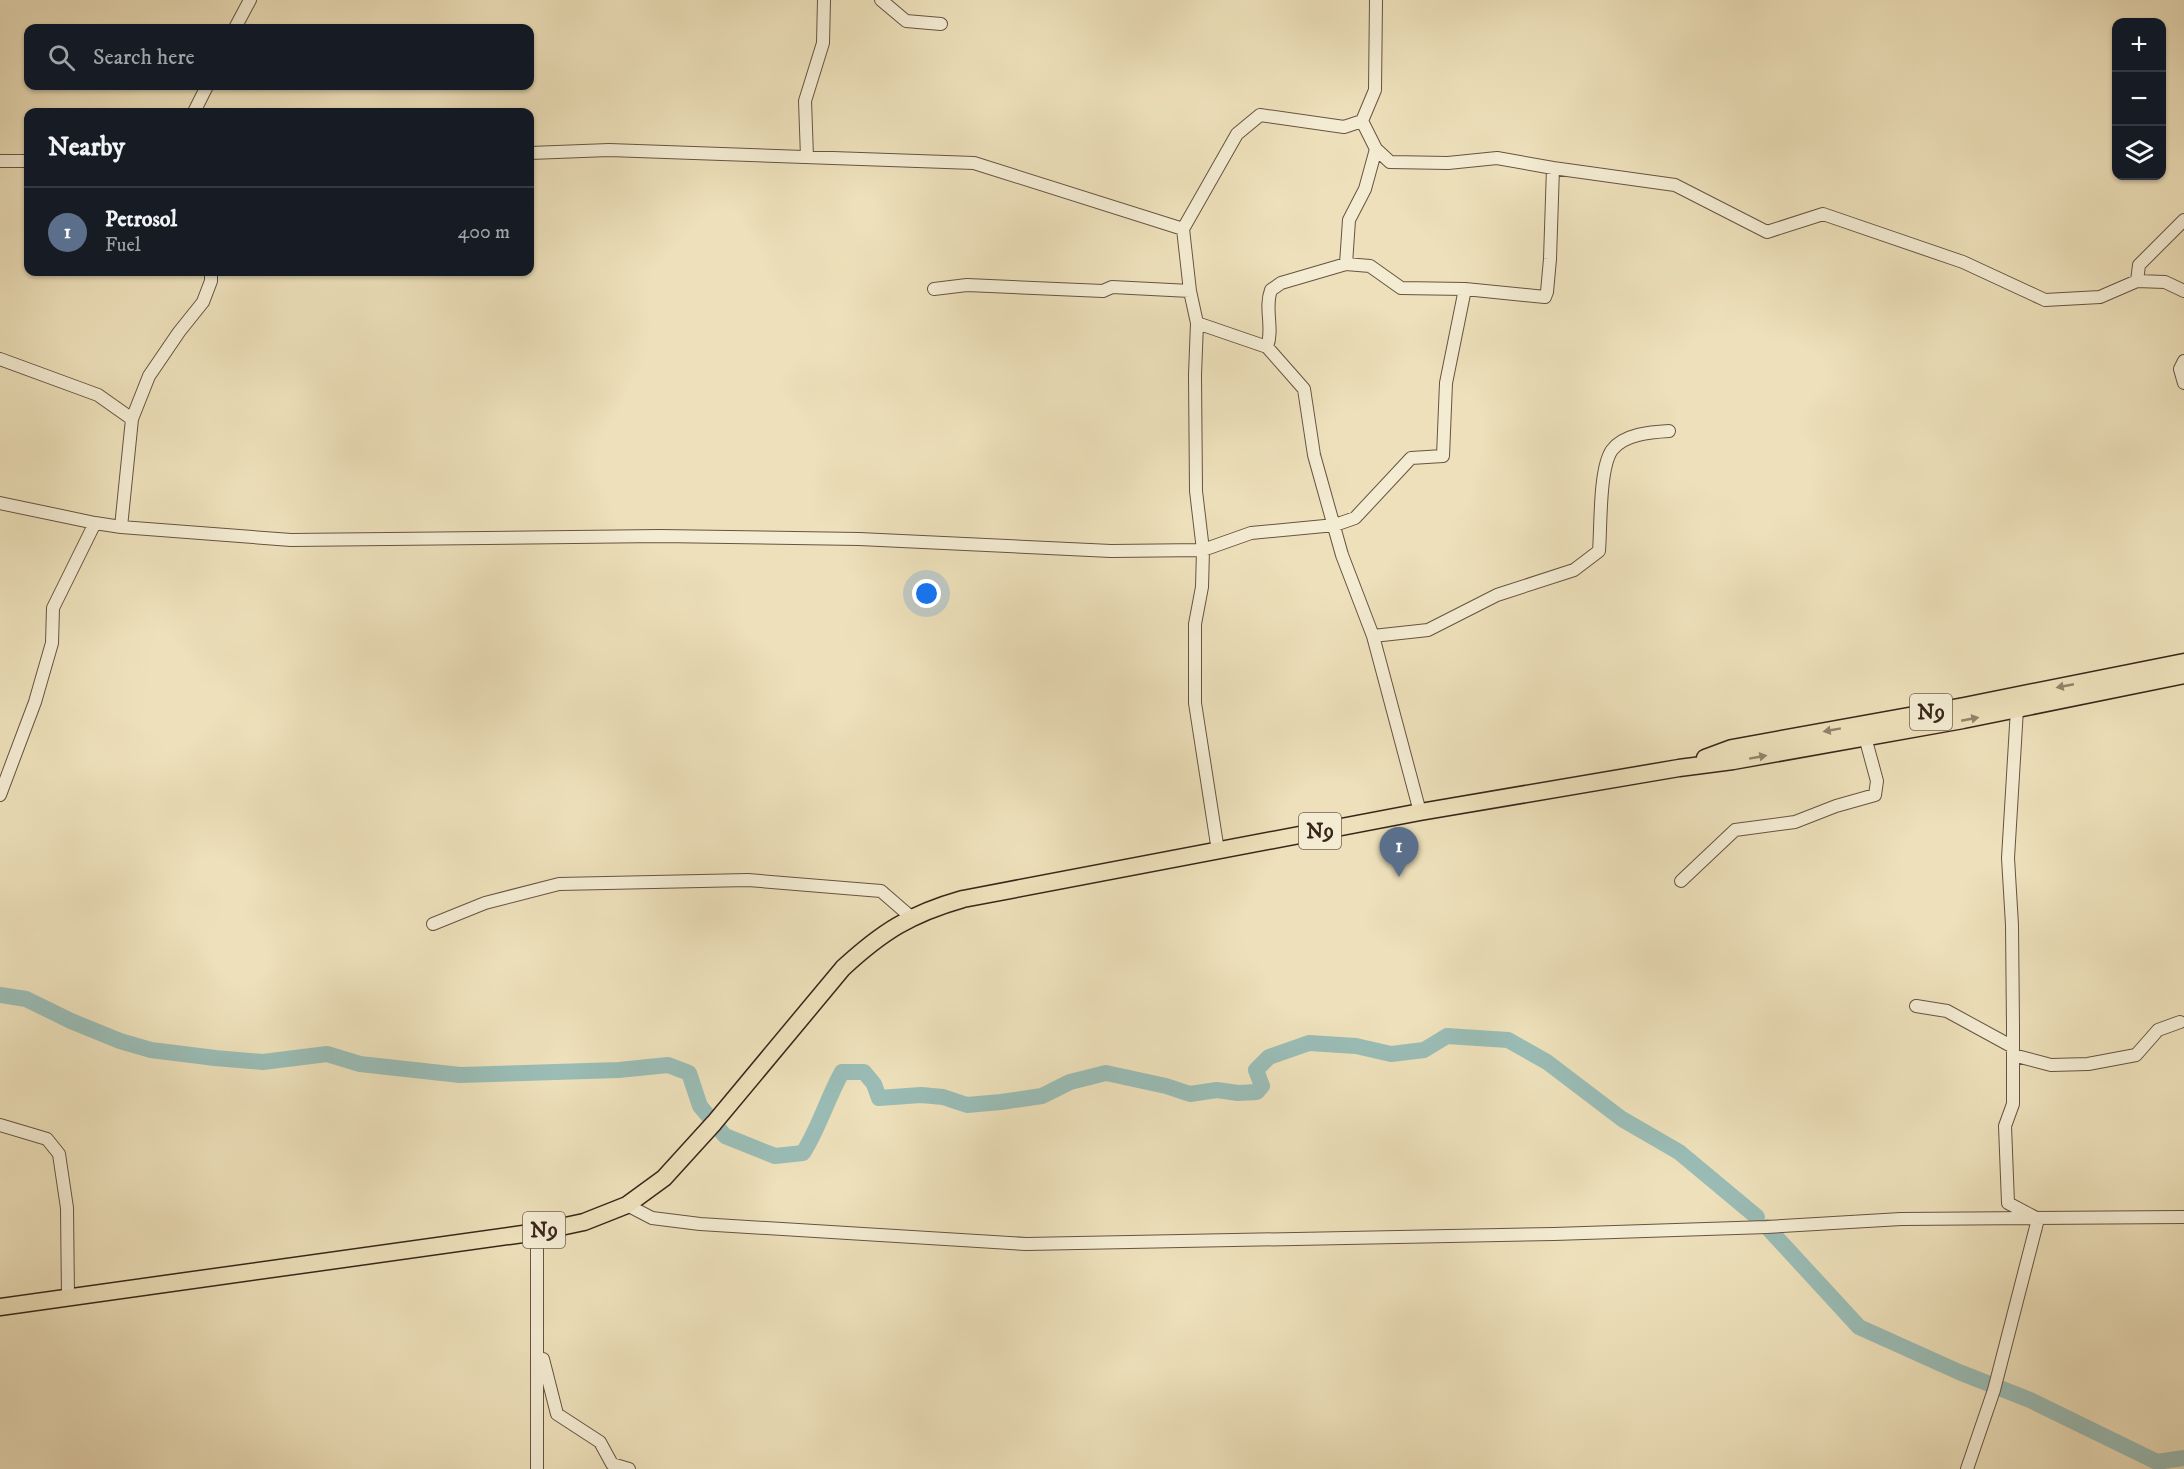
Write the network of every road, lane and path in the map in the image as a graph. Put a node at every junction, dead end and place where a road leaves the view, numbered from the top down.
1 (250, 0) edge
2 (824, 0) edge
3 (881, 0) edge
4 (1376, 0) edge
5 (237, 24) edge
6 (941, 24) dead end
7 (205, 90) edge
8 (196, 108) edge
9 (1362, 120) junction
10 (1376, 149) junction
11 (534, 153) edge
12 (807, 157) junction
13 (0, 161) edge
14 (24, 161) edge
15 (1553, 168) junction
16 (2184, 220) edge
17 (1183, 229) junction
18 (1346, 264) junction
19 (211, 276) edge
20 (2137, 281) junction
21 (934, 289) dead end
22 (1466, 289) junction
23 (1190, 291) junction
24 (2184, 291) edge
25 (1197, 323) junction
26 (1267, 347) junction
27 (0, 359) edge
28 (2184, 361) edge
29 (2184, 383) edge
30 (132, 419) junction
31 (1669, 431) dead end
32 (0, 503) edge
33 (95, 524) junction
34 (1335, 525) junction
35 (121, 527) junction
36 (1203, 550) junction
37 (1373, 636) junction
38 (2184, 662) edge
39 (2184, 675) edge
40 (2017, 709) junction
41 (1865, 737) junction
42 (1679, 768) junction
43 (0, 795) edge
44 (1420, 812) junction
45 (1218, 851) junction
46 (1681, 881) dead end
47 (911, 918) junction
48 (433, 924) dead end
49 (1916, 1006) dead end
50 (2180, 1022) dead end
51 (2013, 1051) junction
52 (0, 1125) edge
53 (627, 1205) junction
54 (2184, 1217) edge
55 (2037, 1219) junction
56 (537, 1232) junction
57 (68, 1297) junction
58 (0, 1307) edge
59 (538, 1335) junction
60 (537, 1469) edge
61 (629, 1469) edge
62 (1967, 1469) edge

1 - 5 street
2 - 12 street
3 - 6 street
4 - 9 street
7 - 8 street
9 - 10 street
9 - 17 street
10 - 15 street
10 - 18 street
11 - 12 street
12 - 17 street
13 - 14 street
15 - 20 street
15 - 22 street
16 - 20 street
17 - 23 street
18 - 22 street
18 - 26 street
19 - 30 street
20 - 24 street
21 - 23 street
22 - 34 street
23 - 25 street
25 - 26 street
25 - 36 street
26 - 34 street
27 - 30 street
28 - 29 street
30 - 35 street
31 - 37 street
32 - 33 street
33 - 35 street
33 - 43 street
34 - 36 street
34 - 37 street
35 - 36 street
36 - 45 street
37 - 44 street
38 -> 42 highway, N9
39 - 40 highway, N9
41 -> 40 highway, N9
40 - 51 street
42 -> 41 highway, N9
41 - 46 street
42 - 44 highway, N9
44 - 45 highway, N9
45 - 47 highway, N9
47 - 48 street
47 - 53 highway, N9
49 - 51 street
50 - 51 street
51 - 55 street
52 - 57 street
53 - 55 street
53 - 56 highway, N9
54 - 55 street
55 - 62 street
56 - 57 highway, N9
56 - 59 street
57 - 58 highway, N9
59 - 60 street
59 - 61 street

